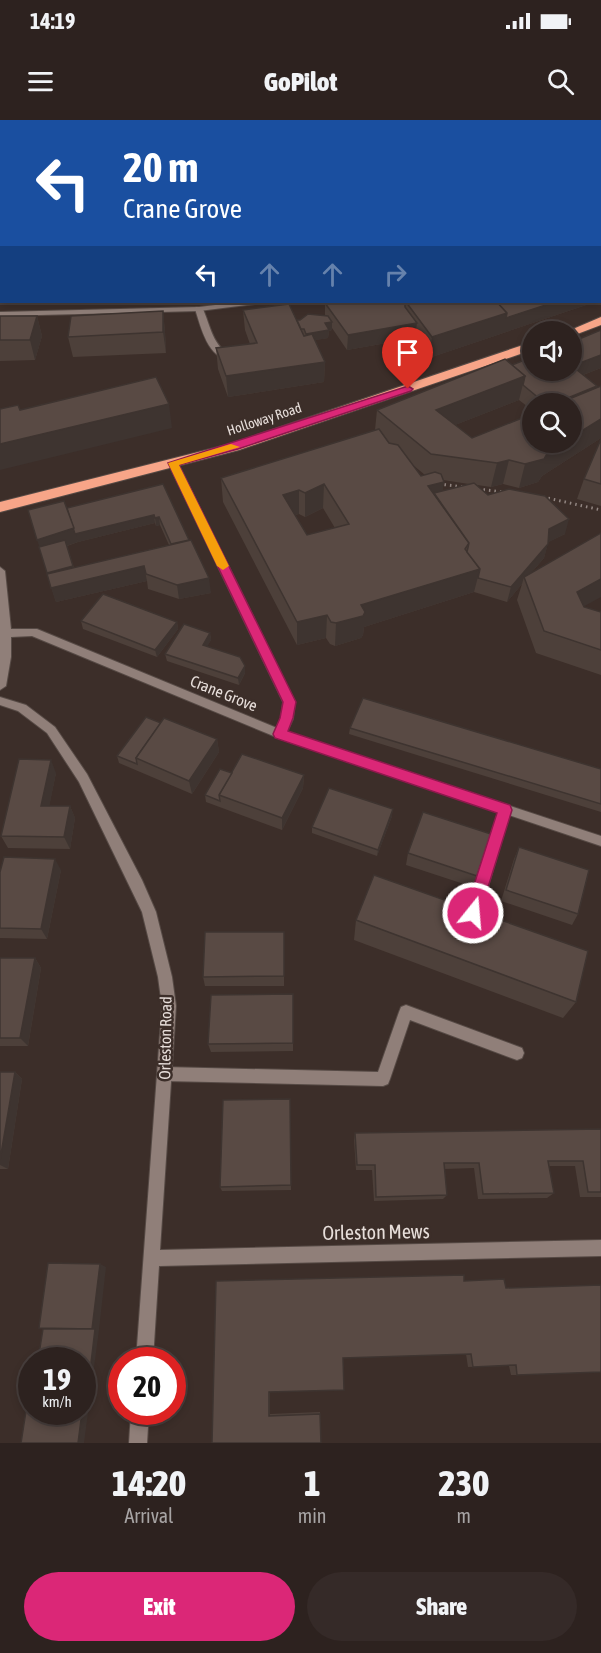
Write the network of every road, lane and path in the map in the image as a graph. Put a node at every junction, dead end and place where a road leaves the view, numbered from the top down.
1 (247, 303) edge
2 (199, 309) junction
3 (0, 314) edge
4 (601, 321) edge
5 (582, 328) edge
6 (522, 349) edge
7 (241, 359) edge
8 (173, 463) junction
9 (431, 483) edge
10 (465, 487) edge
11 (476, 489) edge
12 (511, 493) edge
13 (533, 496) edge
14 (0, 507) edge
15 (601, 510) edge
16 (0, 571) edge
17 (7, 633) junction
18 (0, 686) edge
19 (0, 701) edge
20 (280, 734) junction
21 (505, 810) junction
22 (601, 841) edge
23 (473, 913) edge
24 (517, 1053) dead end
25 (165, 1074) junction
26 (601, 1248) edge
27 (151, 1258) junction
28 (145, 1347) edge
29 (139, 1425) edge
30 (138, 1443) edge

1 - 2 street
2 - 3 street
2 - 7 street
4 - 5 highway
6 - 8 highway, Holloway Road
8 - 14 highway, Holloway Road
8 - 20 street
9 - 10 path
11 - 12 path
13 - 15 path
16 - 17 street
17 - 18 street
17 - 20 street, Crane Grove
19 - 25 street, Orleston Road
20 - 21 street, Crane Grove
21 - 22 street, Crane Grove
21 - 23 street
24 - 25 street
25 - 27 street, Orleston Road
26 - 27 street, Orleston Mews
27 - 28 street, Orleston Road
29 - 30 street

